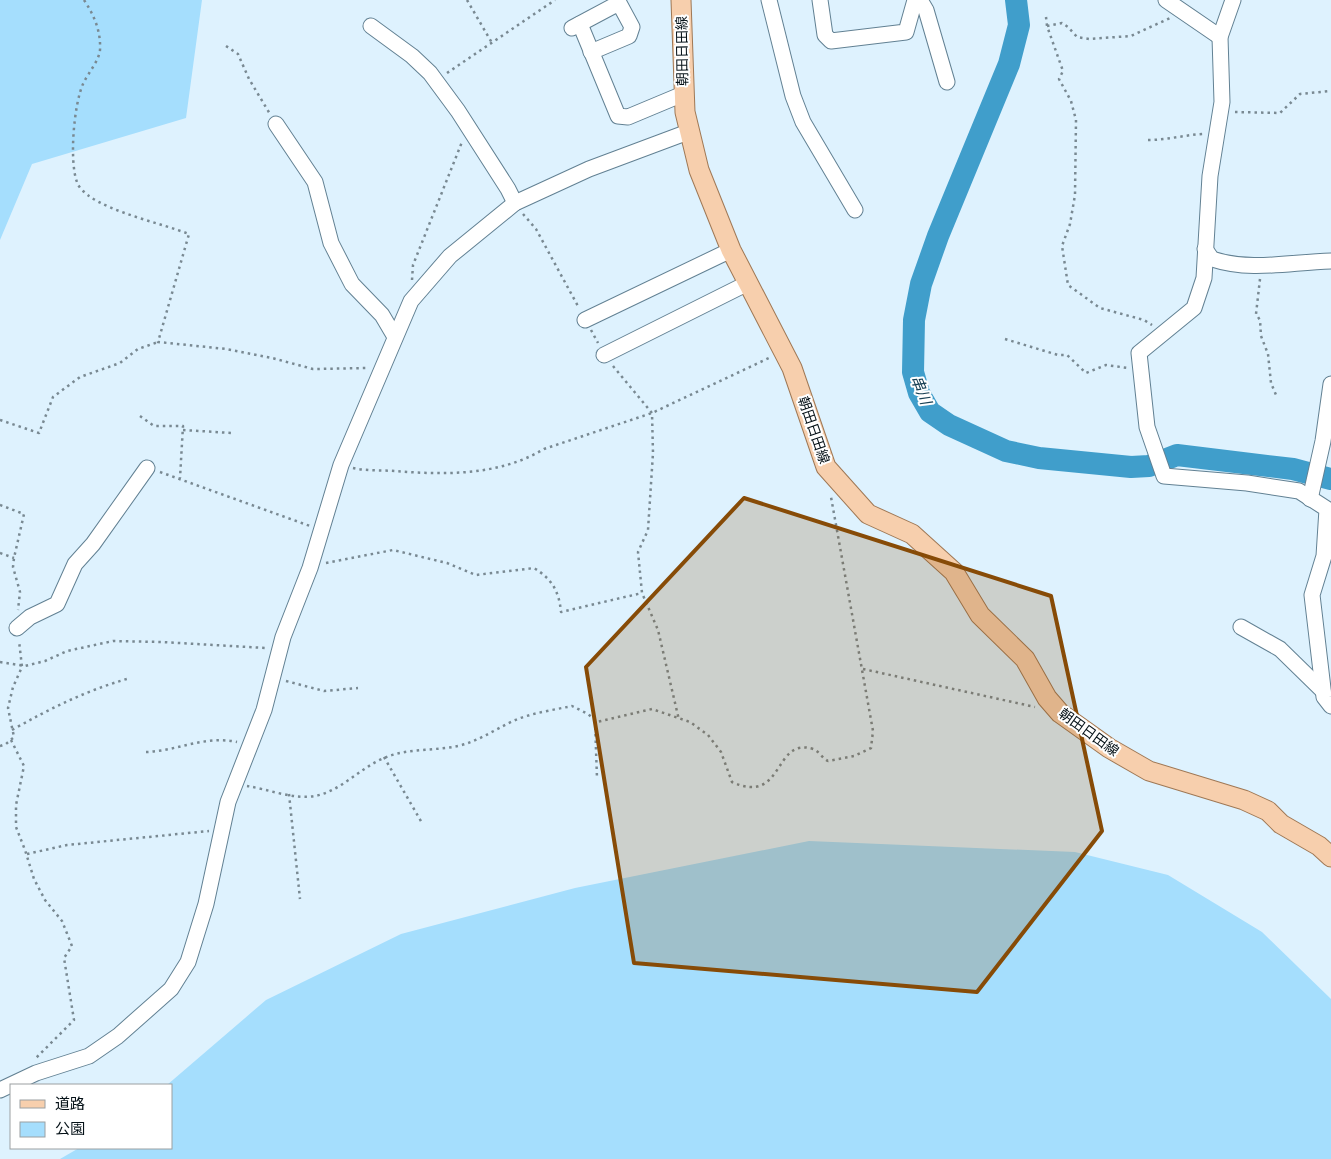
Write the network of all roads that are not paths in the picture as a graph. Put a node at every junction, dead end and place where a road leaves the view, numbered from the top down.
1 (681, 0) edge
2 (770, 0) edge
3 (820, 0) edge
4 (915, 0) edge
5 (920, 0) edge
6 (1166, 0) edge
7 (1233, 0) edge
8 (371, 26) dead end
9 (1220, 37) junction
10 (591, 52) junction
11 (948, 82) dead end
12 (683, 94) junction
13 (276, 124) road end
14 (688, 132) junction
15 (514, 203) junction
16 (855, 210) dead end
17 (1205, 248) junction
18 (731, 250) junction
19 (1331, 260) edge
20 (746, 284) junction
21 (585, 320) dead end
22 (395, 337) junction
23 (604, 354) dead end
24 (1331, 384) edge
25 (147, 468) road end
26 (1310, 499) junction
27 (1241, 627) dead end
28 (17, 628) road end
29 (1323, 691) junction
30 (1331, 706) edge
31 (1331, 857) edge
32 (14, 1084) edge

1 - 12 main road, 朝田日田線
2 - 16 street
3 - 4 street
5 - 11 street
6 - 9 street
7 - 9 street
8 - 15 street
9 - 17 street
10 - 10 street
10 - 12 street
12 - 14 main road, 朝田日田線
13 - 22 street
14 - 15 street
14 - 18 main road, 朝田日田線
15 - 22 street
17 - 19 street
17 - 26 street
18 - 20 main road, 朝田日田線
18 - 21 street
20 - 23 street
20 - 31 main road, 朝田日田線
22 - 32 street
24 - 26 street
25 - 28 street
26 - 29 street
27 - 29 street
29 - 30 street

